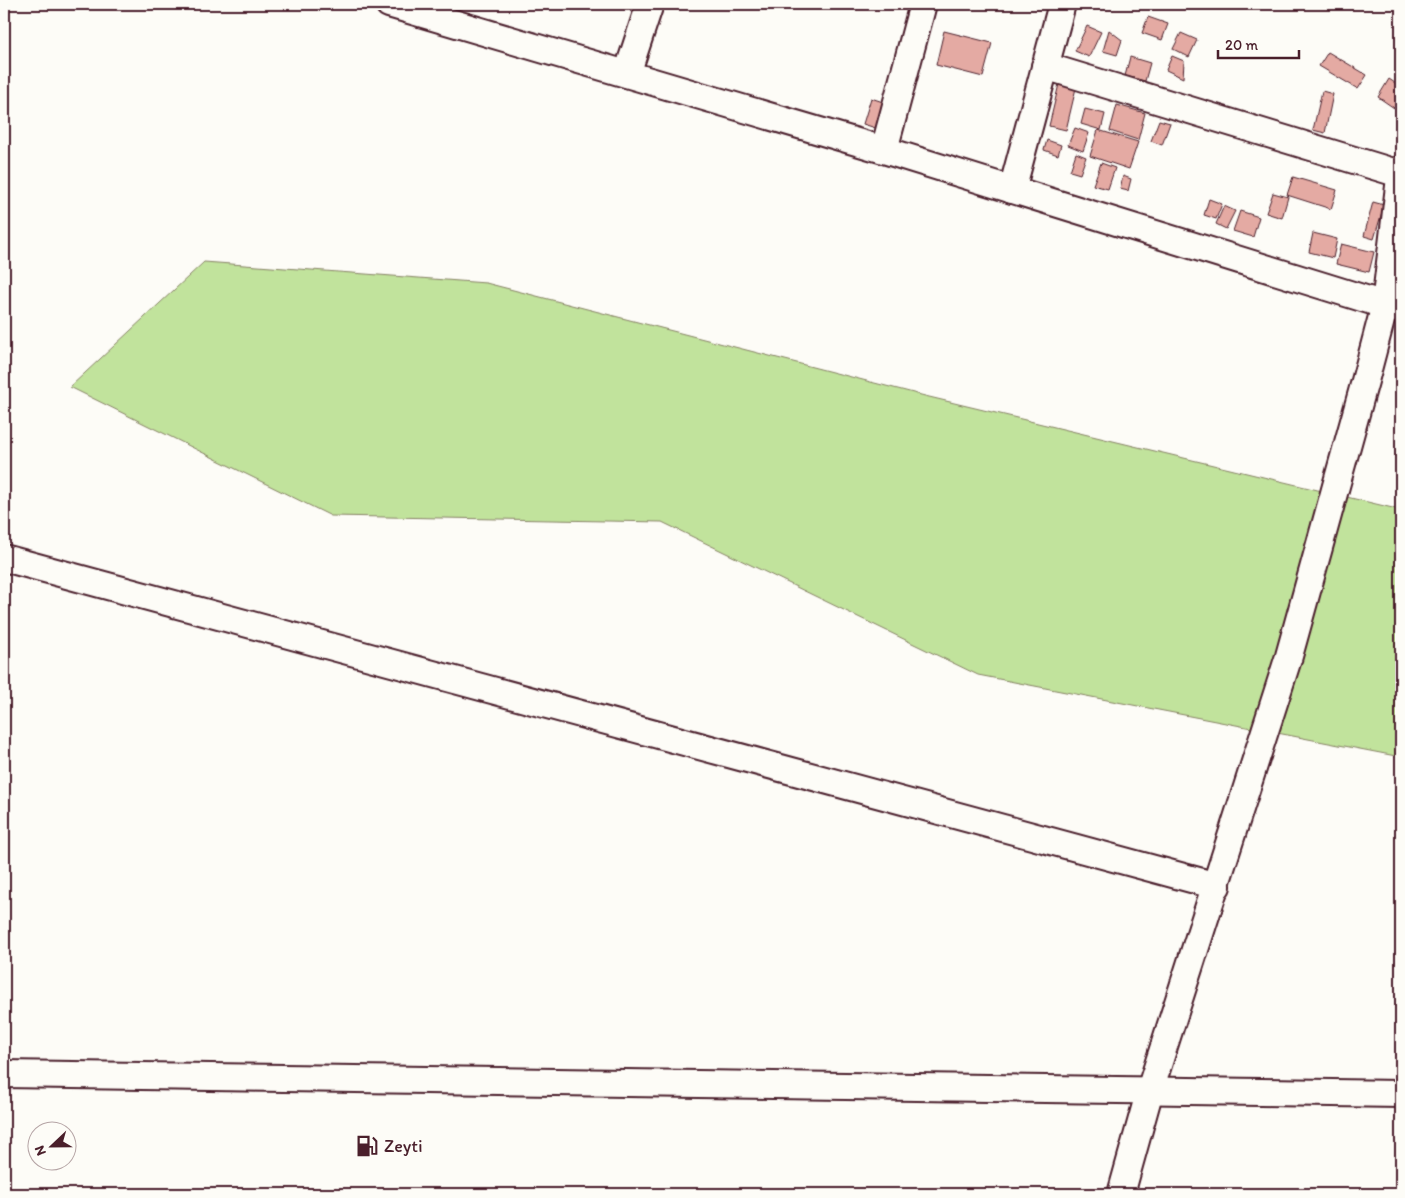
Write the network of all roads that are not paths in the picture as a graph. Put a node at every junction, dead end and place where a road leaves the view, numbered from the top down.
1 (389, 4) edge
2 (650, 4) edge
3 (923, 4) edge
4 (1062, 4) edge
5 (1045, 66) junction
6 (627, 74) junction
7 (884, 150) junction
8 (1401, 172) edge
9 (1012, 190) junction
10 (1393, 308) edge
11 (4, 558) edge
12 (1217, 886) junction
13 (4, 1074) edge
14 (1150, 1090) junction
15 (1401, 1094) edge
16 (1121, 1194) edge

1 - 6 street
2 - 6 street
3 - 7 street
4 - 5 street
5 - 8 street
5 - 9 street
6 - 7 street
7 - 9 street
8 - 10 street
9 - 10 street
10 - 12 street
11 - 12 street
12 - 14 street
13 - 14 street
14 - 15 street
14 - 16 street

